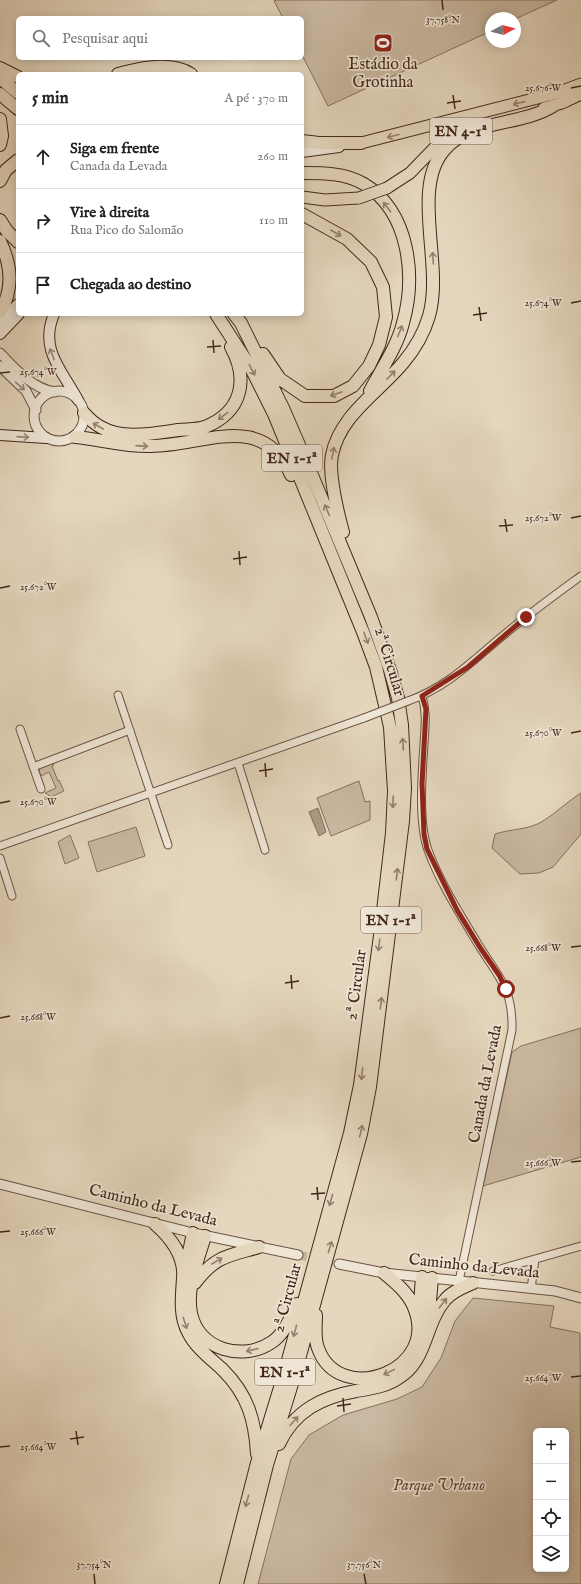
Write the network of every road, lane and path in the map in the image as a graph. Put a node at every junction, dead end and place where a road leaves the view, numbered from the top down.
1 (0, 68) edge
2 (126, 72) edge
3 (184, 72) edge
4 (16, 76) edge
5 (0, 78) edge
6 (581, 86) edge
7 (16, 91) edge
8 (0, 94) edge
9 (581, 94) edge
10 (581, 98) edge
11 (557, 101) junction
12 (16, 107) edge
13 (0, 119) edge
14 (304, 141) edge
15 (360, 143) junction
16 (0, 145) edge
17 (304, 152) edge
18 (16, 162) edge
19 (304, 173) edge
20 (0, 182) edge
21 (304, 197) edge
22 (304, 215) edge
23 (0, 220) edge
24 (16, 240) edge
25 (0, 241) edge
26 (16, 306) edge
27 (0, 312) edge
28 (17, 316) edge
29 (54, 316) edge
30 (215, 316) edge
31 (215, 316) edge
32 (237, 318) edge
33 (0, 322) edge
34 (0, 333) edge
35 (0, 353) edge
36 (0, 366) edge
37 (55, 392) junction
38 (78, 400) junction
39 (364, 403) junction
40 (36, 410) junction
41 (84, 414) junction
42 (0, 435) edge
43 (75, 437) junction
44 (46, 438) junction
45 (581, 576) edge
46 (345, 588) junction
47 (363, 597) junction
48 (118, 695) dead end
49 (422, 696) junction
50 (20, 729) dead end
51 (130, 730) junction
52 (238, 763) junction
53 (33, 767) junction
54 (40, 789) dead end
55 (151, 793) junction
56 (168, 845) dead end
57 (0, 846) edge
58 (265, 850) dead end
59 (0, 858) edge
60 (12, 896) dead end
61 (0, 1184) edge
62 (156, 1224) junction
63 (199, 1234) junction
64 (581, 1246) edge
65 (259, 1247) junction
66 (298, 1255) tunnel mouth
67 (535, 1259) junction
68 (339, 1264) tunnel mouth
69 (493, 1272) dead end
70 (384, 1273) junction
71 (184, 1276) junction
72 (427, 1278) junction
73 (459, 1281) junction
74 (314, 1282) junction
75 (473, 1283) junction
76 (190, 1289) junction
77 (531, 1289) junction
78 (581, 1298) edge
79 (422, 1336) junction
80 (262, 1464) junction
81 (226, 1584) edge
82 (237, 1584) edge

1 - 4 highway
2 - 3 highway
5 - 7 highway
6 - 11 main road, EN 4-1ª
8 - 12 highway
9 - 11 main road
10 - 11 main road, EN 4-1ª
11 -> 15 main road, EN 4-1ª
11 - 21 main road, EN 4-1ª, bridge
39 -> 11 highway
13 - 16 highway
14 - 15 highway
15 - 17 main road, EN 4-1ª
18 - 20 highway
39 -> 19 highway
22 -> 32 highway
23 - 24 highway
25 - 27 highway
26 - 33 main road
28 - 34 main road
38 -> 29 main road
30 -> 41 highway
31 -> 46 highway, 2ª Circular / EN 1-1ª
47 -> 32 highway, 2ª Circular / EN 1-1ª
35 - 37 street
36 -> 40 street
37 - 38 street
37 - 40 street
38 - 41 street
47 -> 39 highway
40 - 44 street
41 - 43 street
42 -> 44 main road
43 - 44 street
43 -> 46 highway
45 - 49 street
46 -> 74 highway, 2ª Circular / EN 1-1ª
74 -> 47 highway, 2ª Circular / EN 1-1ª
48 - 51 street
49 - 52 street, bridge
49 - 73 street, Canada da Levada
50 - 53 street
51 - 53 street
51 - 55 street
52 - 55 street
52 - 58 street
53 - 54 street
55 - 56 street
55 - 57 street
59 - 60 street
61 - 62 street, Caminho da Levada
62 - 63 street, Caminho da Levada
62 - 71 highway
63 - 65 street, Caminho da Levada
63 - 71 highway
63 - 76 highway
64 - 67 street
65 - 66 street, Caminho da Levada
76 -> 65 highway
67 - 69 street
67 - 77 street
68 - 70 street, Caminho da Levada
70 - 72 street, Caminho da Levada
70 - 79 highway
71 -> 80 highway
72 - 73 street, Caminho da Levada
72 - 79 highway
73 - 75 street, Caminho da Levada
74 -> 76 highway
79 -> 74 highway
74 - 80 highway, 2ª Circular / EN 1-1ª
75 - 77 street, Caminho da Levada
79 -> 75 highway
77 - 78 street, Caminho da Levada
80 -> 79 highway
80 -> 81 highway, 2ª Circular / EN 1-1ª
80 - 82 highway, 2ª Circular / EN 1-1ª

